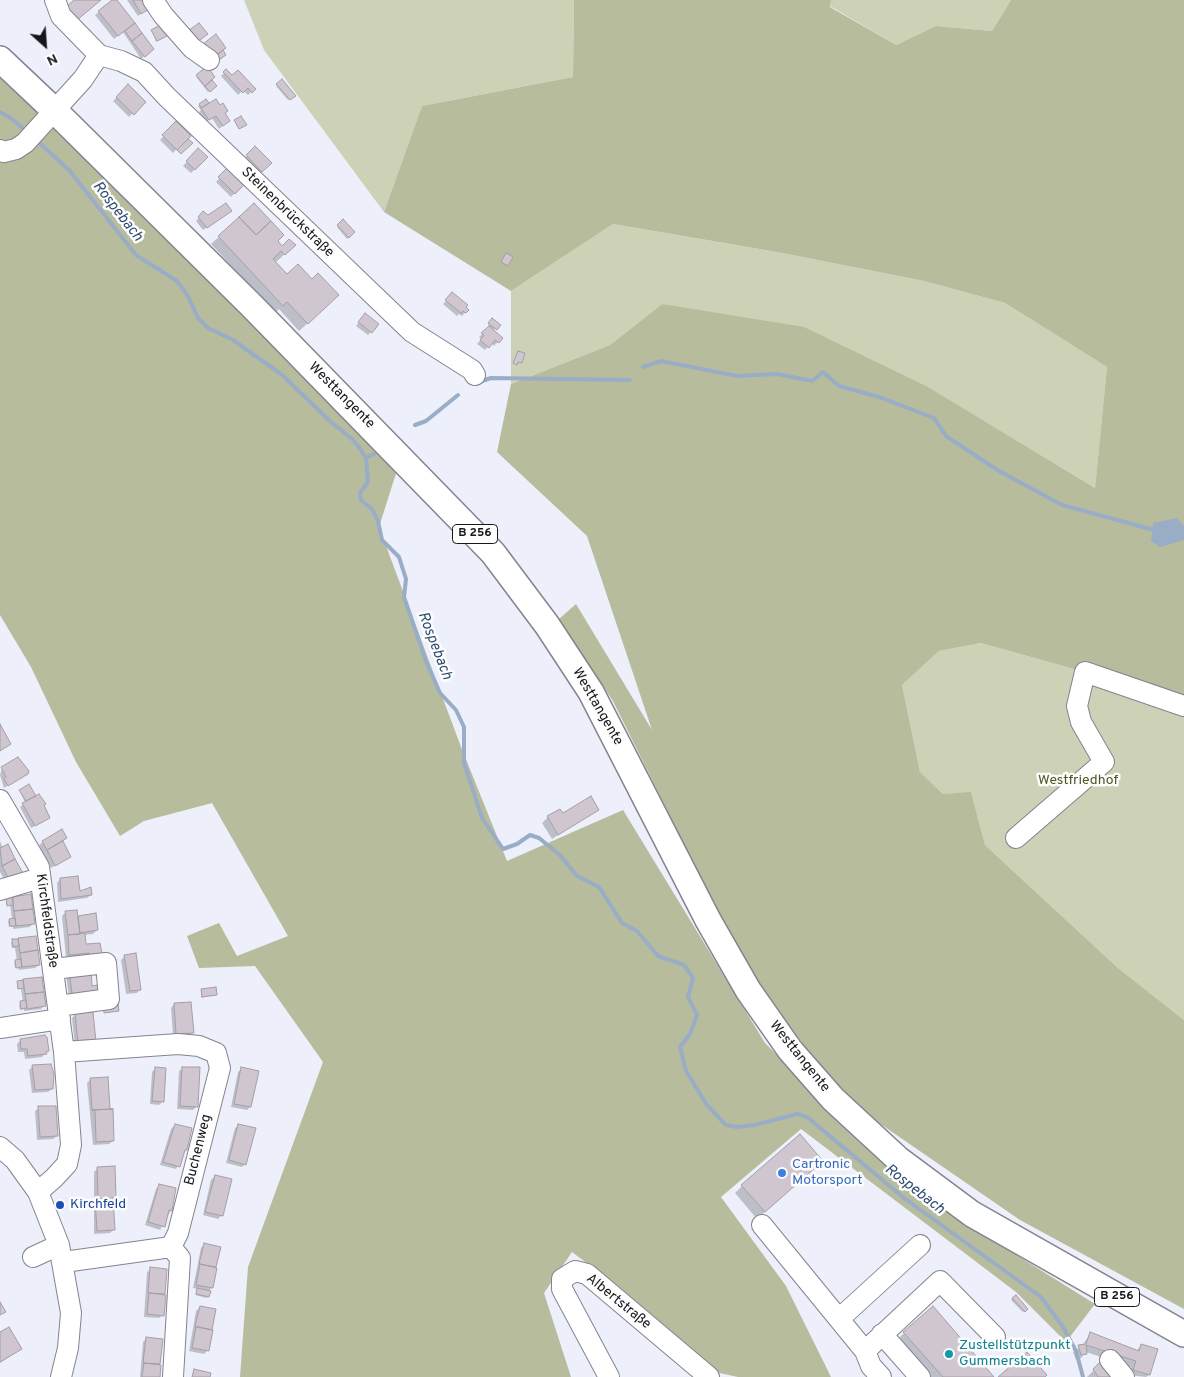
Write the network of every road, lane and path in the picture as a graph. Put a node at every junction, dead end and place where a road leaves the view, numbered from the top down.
1 (56, 0) edge
2 (153, 0) edge
3 (99, 55) junction
4 (0, 59) edge
5 (209, 60) dead end
6 (48, 119) junction
7 (0, 150) edge
8 (475, 375) dead end
9 (1184, 706) edge
10 (1, 803) edge
11 (1016, 838) dead end
12 (40, 878) junction
13 (0, 890) edge
14 (53, 969) junction
15 (59, 1012) junction
16 (0, 1028) edge
17 (64, 1052) junction
18 (0, 1147) edge
19 (38, 1192) junction
20 (762, 1225) dead end
21 (920, 1245) dead end
22 (171, 1247) junction
23 (62, 1254) junction
24 (33, 1257) dead end
25 (840, 1320) junction
26 (882, 1334) junction
27 (1184, 1334) edge
28 (995, 1337) dead end
29 (1110, 1360) dead end
30 (872, 1365) edge
31 (61, 1377) edge
32 (173, 1377) edge
33 (609, 1377) edge
34 (709, 1377) edge
35 (920, 1377) edge
36 (1124, 1377) edge

1 - 3 street, Steinenbrückstraße
2 - 5 street
3 - 6 street
3 - 8 street, Steinenbrückstraße
4 - 6 main road, Westtangente / B 256
6 - 7 street
6 - 27 main road, Westtangente / B 256
9 - 11 street
10 - 12 street, Kirchfeldstraße
12 - 13 street
12 - 14 street, Kirchfeldstraße
14 - 15 street, Kirchfeldstraße
14 - 15 street
15 - 16 street
15 - 17 street, Kirchfeldstraße
17 - 19 street, Kirchfeldstraße
17 - 22 street, Buchenweg
18 - 19 street
19 - 23 street
20 - 25 street
21 - 25 street
22 - 23 street
22 - 32 street
23 - 24 street
23 - 31 street
25 - 30 street
26 - 28 street
26 - 30 street
26 - 35 street
29 - 36 street
33 - 34 street, Albertstraße

